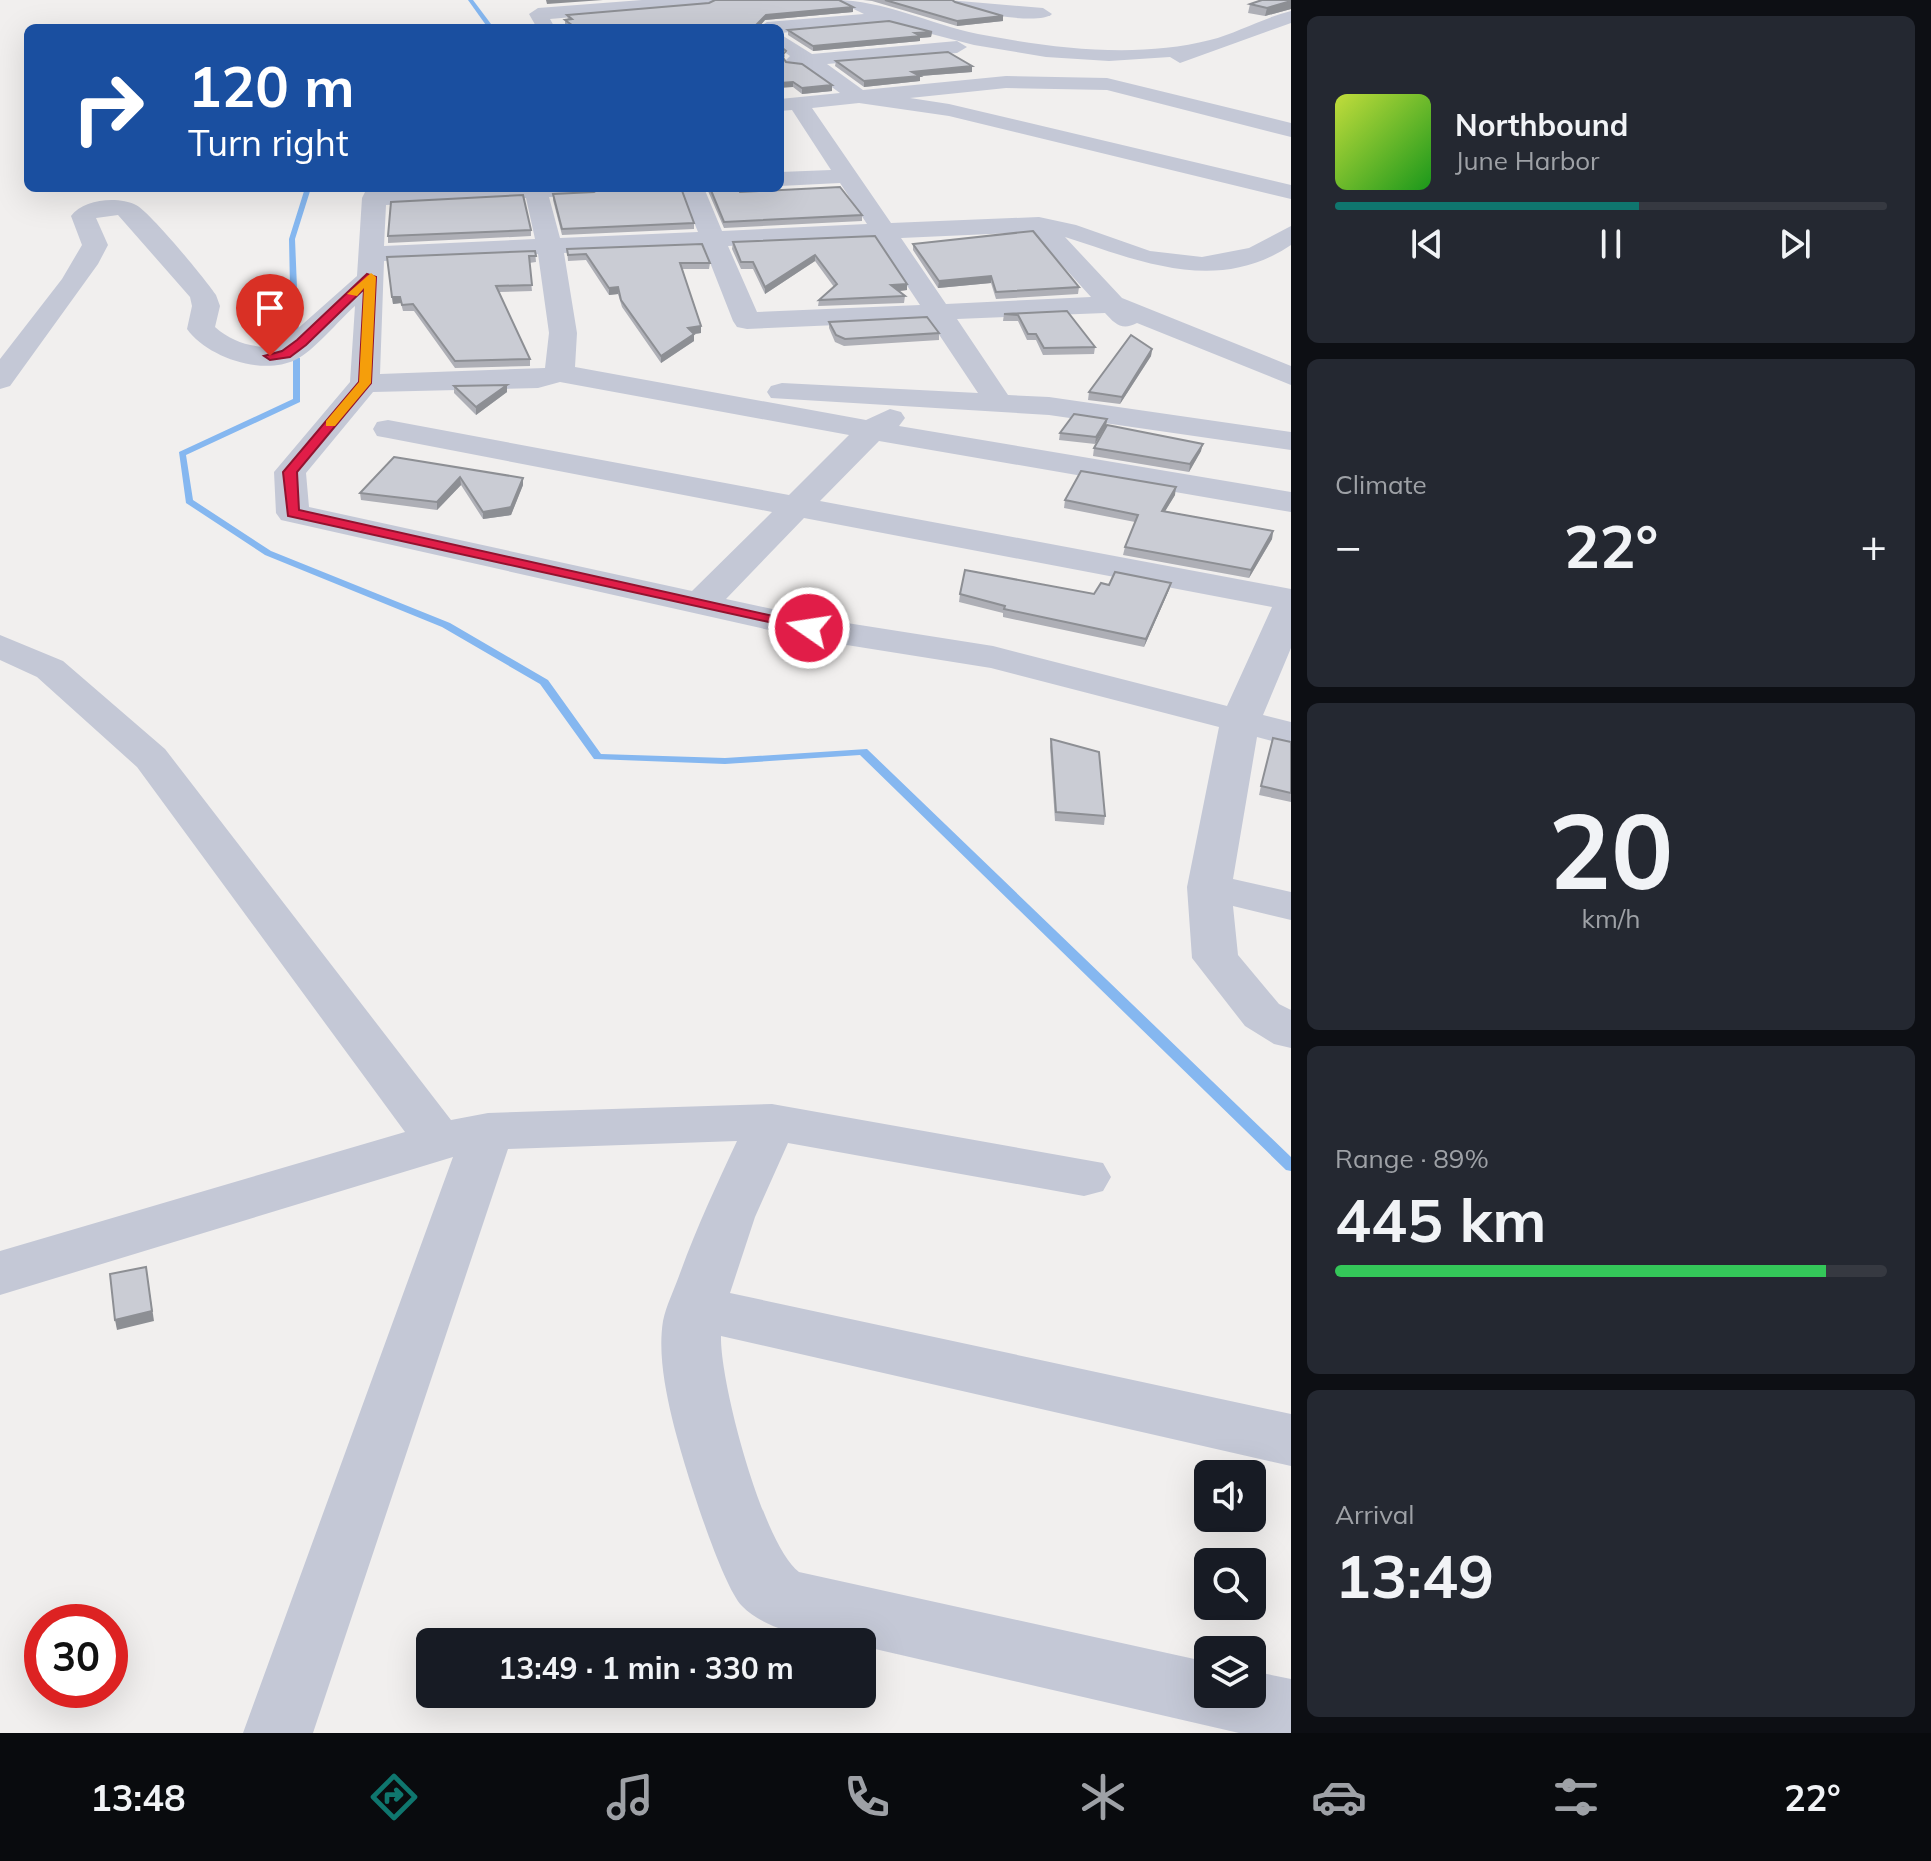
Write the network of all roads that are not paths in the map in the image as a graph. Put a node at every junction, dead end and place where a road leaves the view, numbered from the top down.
1 (844, 0) edge
2 (957, 0) edge
3 (715, 2) edge
4 (598, 3) edge
5 (1043, 14) dead end
6 (891, 17) junction
7 (1291, 17) edge
8 (544, 24) edge
9 (617, 24) edge
10 (784, 24) edge
11 (1252, 31) junction
12 (1063, 32) dead end
13 (957, 34) junction
14 (1291, 39) edge
15 (784, 43) edge
16 (1208, 46) junction
17 (1036, 47) junction
18 (807, 59) junction
19 (784, 62) edge
20 (1107, 84) junction
21 (859, 97) junction
22 (789, 104) edge
23 (1291, 130) edge
24 (846, 176) junction
25 (784, 179) edge
26 (416, 192) edge
27 (537, 192) edge
28 (694, 192) edge
29 (1291, 192) edge
30 (376, 193) edge
31 (1039, 224) junction
32 (883, 232) junction
33 (1291, 234) edge
34 (714, 239) junction
35 (550, 246) junction
36 (371, 265) junction
37 (1113, 304) junction
38 (937, 313) junction
39 (1148, 344) edge
40 (559, 373) junction
41 (1291, 376) edge
42 (0, 380) edge
43 (365, 383) junction
44 (721, 402) junction
45 (992, 402) junction
46 (388, 429) dead end
47 (872, 430) junction
48 (1291, 441) edge
49 (1291, 502) edge
50 (796, 507) junction
51 (1291, 602) edge
52 (700, 604) junction
53 (0, 646) edge
54 (50, 669) junction
55 (0, 683) edge
56 (1240, 721) junction
57 (1291, 734) edge
58 (1209, 887) junction
59 (1291, 906) edge
60 (1291, 1032) edge
61 (772, 1122) junction
62 (463, 1136) junction
63 (1084, 1177) dead end
64 (0, 1273) edge
65 (696, 1308) junction
66 (1291, 1440) edge
67 (1194, 1691) edge
68 (1266, 1707) edge
69 (1291, 1712) edge
70 (278, 1733) edge

1 - 6 street
2 - 5 street
3 - 4 street
4 - 8 street
4 - 9 street
6 - 10 street
6 - 13 street
7 - 11 street
11 - 14 street
11 - 16 street
12 - 13 street
13 - 17 street
15 - 18 street
16 - 17 street
16 - 20 street
17 - 18 street
18 - 19 street
18 - 21 street
20 - 21 street
20 - 23 street
21 - 22 street
21 - 29 street
22 - 24 street
24 - 25 street
24 - 32 street
26 - 30 street
27 - 35 street
28 - 34 street
30 - 36 street
31 - 32 street
31 - 33 street
31 - 37 street
32 - 34 street
32 - 38 street
34 - 35 street
34 - 38 street
35 - 36 street
35 - 40 street
36 - 42 street
36 - 43 street
37 - 38 street
37 - 39 street
37 - 41 street
38 - 45 street
40 - 43 street
40 - 44 street
43 - 52 street
44 - 45 street
44 - 47 street
45 - 47 street
45 - 48 street
46 - 50 street
47 - 49 street
47 - 50 street
50 - 51 street
50 - 52 street
51 - 56 street
52 - 56 street
53 - 54 street
54 - 55 street
54 - 62 street
56 - 57 street
56 - 58 street
58 - 59 street
58 - 60 street
61 - 62 street
61 - 63 street
61 - 65 street
62 - 64 street
62 - 70 street
65 - 66 street
65 - 67 street
68 - 69 street

